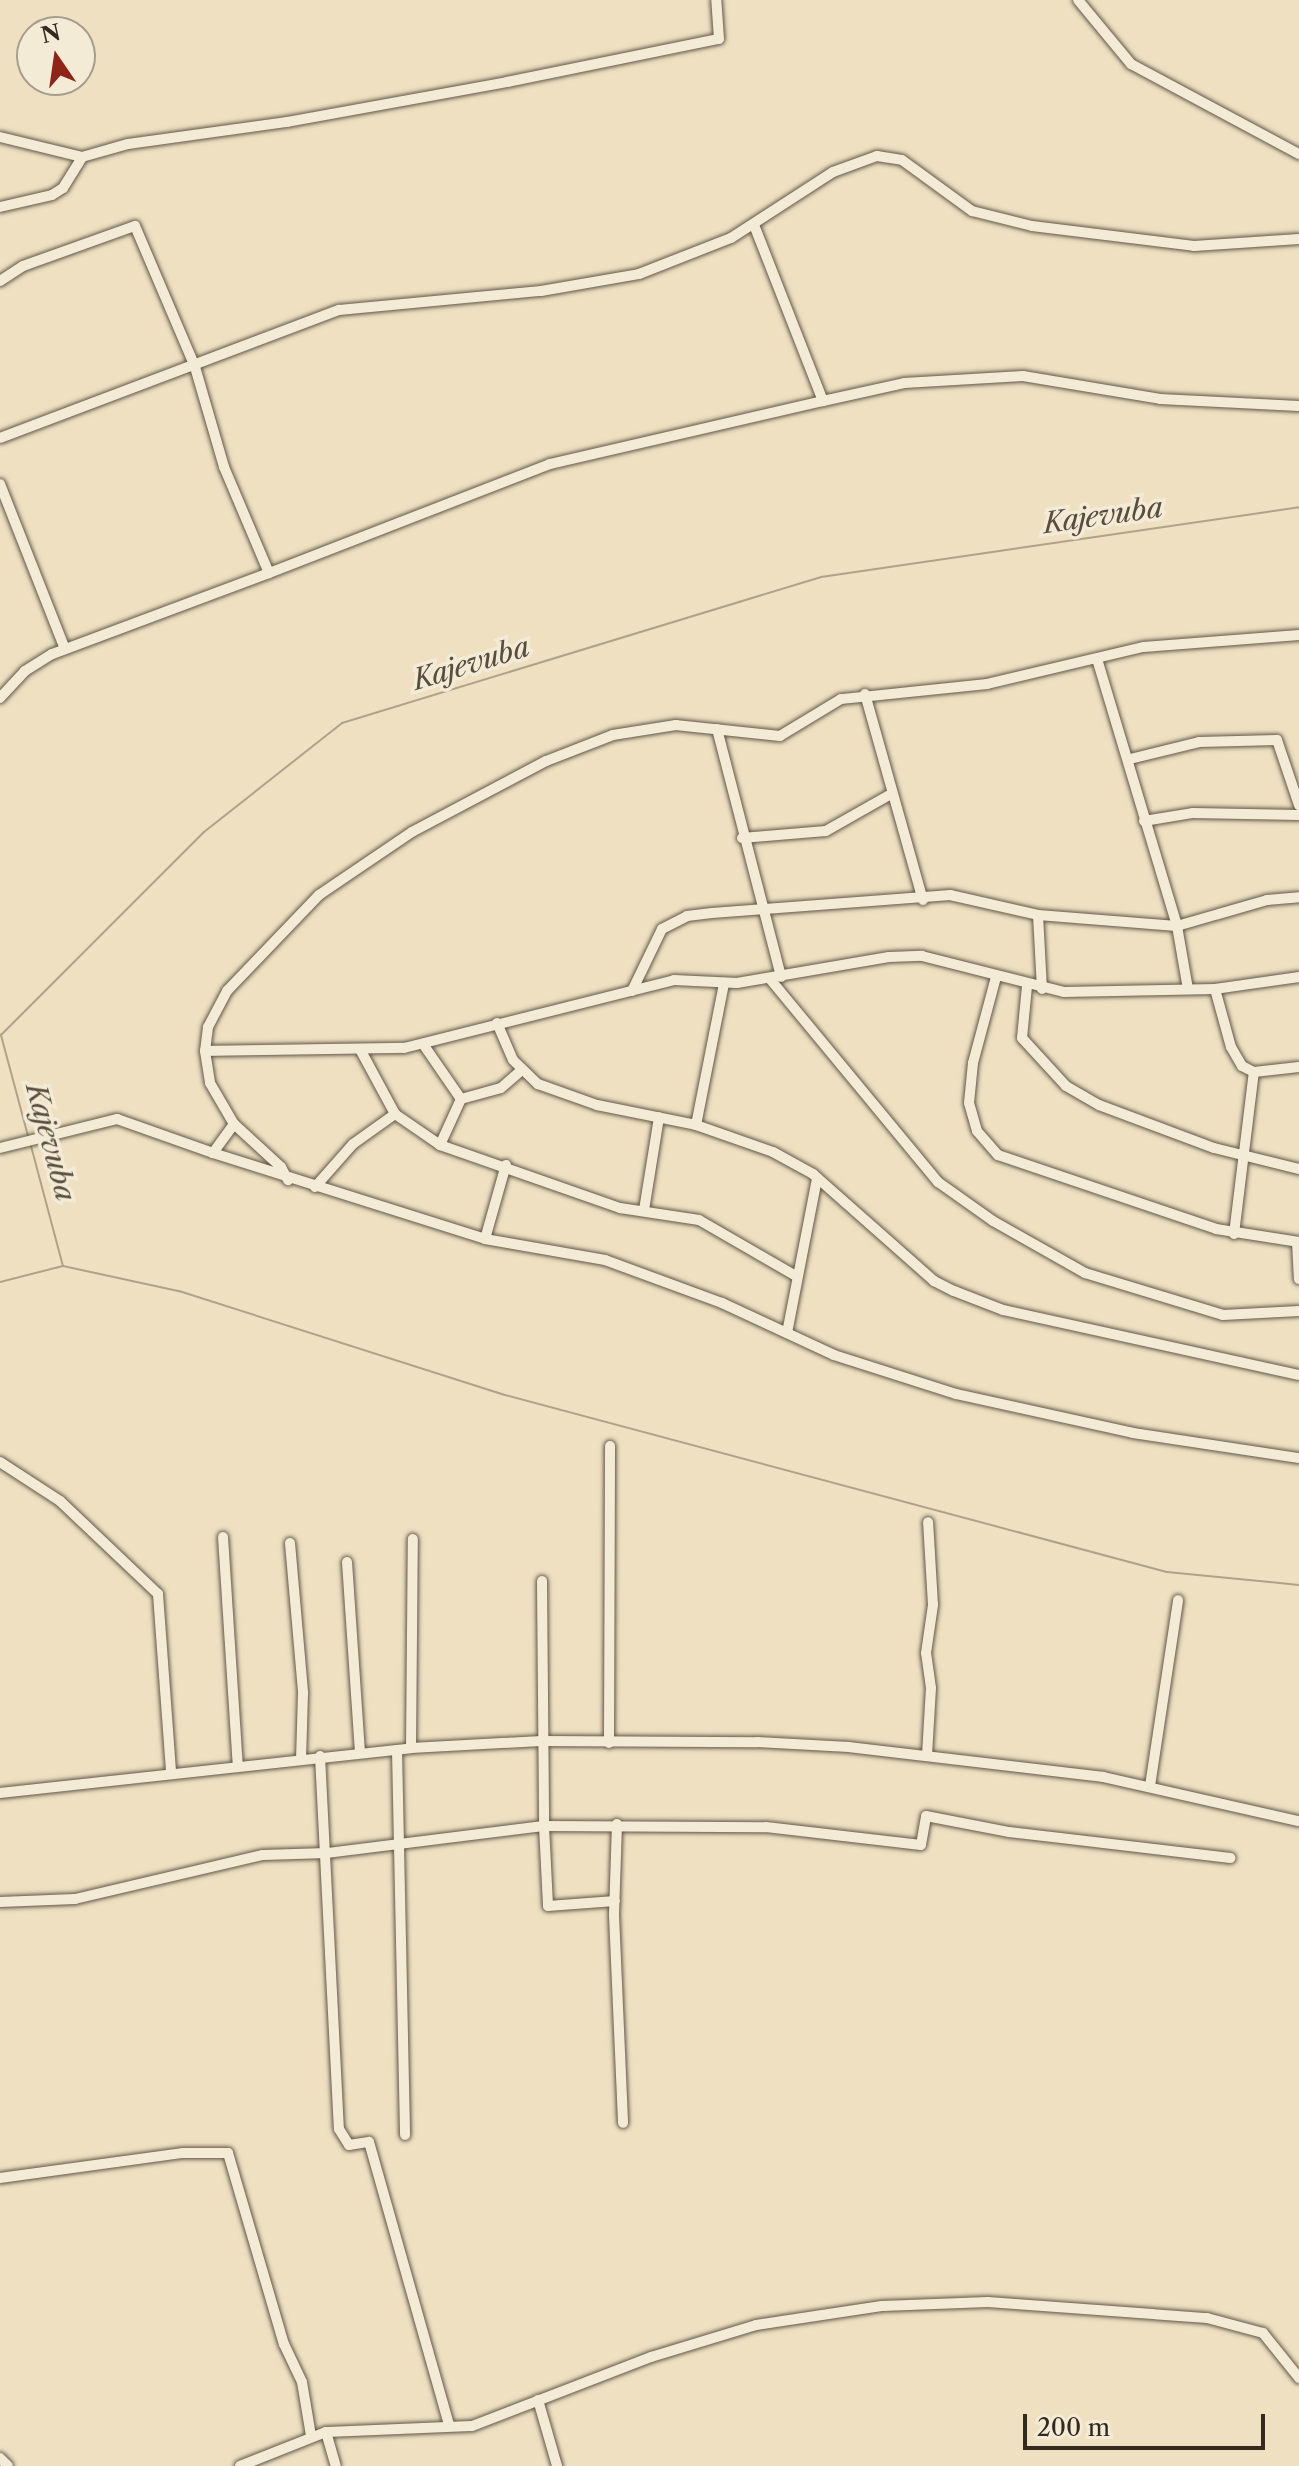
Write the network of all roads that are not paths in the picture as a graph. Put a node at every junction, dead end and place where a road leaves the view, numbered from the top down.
1 (716, 0) edge
2 (1078, 0) edge
3 (0, 137) edge
4 (1299, 154) edge
5 (82, 157) junction
6 (0, 207) edge
7 (754, 225) junction
8 (1299, 239) edge
9 (0, 281) edge
10 (195, 367) junction
11 (823, 401) junction
12 (1299, 406) edge
13 (0, 438) edge
14 (0, 484) edge
15 (269, 573) junction
16 (1299, 635) edge
17 (65, 649) junction
18 (1097, 659) junction
19 (865, 694) junction
20 (0, 698) edge
21 (717, 729) junction
22 (1130, 759) junction
23 (891, 794) junction
24 (1299, 805) edge
25 (1299, 815) edge
26 (1144, 821) junction
27 (742, 838) junction
28 (1299, 897) edge
29 (923, 900) junction
30 (763, 908) junction
31 (1038, 915) junction
32 (1177, 926) junction
33 (996, 977) junction
34 (1299, 977) edge
35 (776, 978) junction
36 (724, 983) junction
37 (1027, 986) junction
38 (1042, 989) junction
39 (1188, 989) junction
40 (1215, 989) junction
41 (632, 991) junction
42 (497, 1023) junction
43 (423, 1044) junction
44 (205, 1051) junction
45 (361, 1051) junction
46 (1299, 1067) edge
47 (522, 1070) junction
48 (1254, 1072) junction
49 (461, 1099) junction
50 (395, 1114) junction
51 (659, 1117) junction
52 (234, 1124) junction
53 (696, 1125) junction
54 (440, 1145) junction
55 (0, 1148) edge
56 (213, 1153) junction
57 (1243, 1155) junction
58 (506, 1165) junction
59 (1299, 1169) edge
60 (817, 1178) junction
61 (288, 1180) junction
62 (315, 1187) junction
63 (644, 1210) junction
64 (1234, 1234) junction
65 (485, 1239) junction
66 (1298, 1242) edge
67 (796, 1276) junction
68 (1299, 1279) edge
69 (1299, 1311) edge
70 (787, 1333) junction
71 (1299, 1375) edge
72 (610, 1446) dead end
73 (1299, 1458) edge
74 (0, 1462) edge
75 (928, 1522) dead end
76 (223, 1537) dead end
77 (413, 1539) dead end
78 (290, 1543) dead end
79 (347, 1562) dead end
80 (542, 1581) dead end
81 (1178, 1600) dead end
82 (542, 1741) junction
83 (609, 1743) junction
84 (411, 1748) junction
85 (397, 1750) junction
86 (360, 1753) junction
87 (927, 1755) junction
88 (320, 1756) junction
89 (301, 1759) junction
90 (238, 1766) junction
91 (171, 1773) junction
92 (1150, 1786) junction
93 (0, 1793) edge
94 (1299, 1821) edge
95 (617, 1824) junction
96 (544, 1826) junction
97 (401, 1844) junction
98 (327, 1853) junction
99 (1230, 1858) dead end
100 (615, 1901) junction
101 (0, 1902) edge
102 (623, 2123) dead end
103 (405, 2135) dead end
104 (0, 2178) edge
105 (1299, 2378) edge
106 (538, 2400) junction
107 (449, 2425) junction
108 (326, 2432) junction
109 (311, 2436) junction
110 (0, 2458) edge
111 (8, 2466) edge
112 (240, 2466) edge
113 (336, 2466) edge
114 (557, 2466) edge

1 - 5 street
2 - 4 street
3 - 5 street
5 - 6 street
7 - 8 street
7 - 10 street
7 - 11 street
9 - 10 street
10 - 13 street
10 - 15 street
11 - 12 street
11 - 15 street
14 - 17 street
15 - 17 street
16 - 18 street
17 - 20 street
18 - 19 street
18 - 22 street
19 - 21 street
19 - 23 street
21 - 27 street
21 - 44 street
22 - 24 street
22 - 26 street
23 - 27 street
23 - 29 street
25 - 26 street
26 - 32 street
27 - 30 street
28 - 32 street
29 - 30 street
29 - 31 street
30 - 35 street
30 - 41 street
31 - 32 street
31 - 38 street
32 - 39 street
33 - 35 street
33 - 37 street
33 - 64 street
34 - 40 street
35 - 36 street
35 - 69 street
36 - 41 street
36 - 53 street
37 - 38 street
37 - 57 street
38 - 39 street
39 - 40 street
40 - 48 street
41 - 42 street
42 - 43 street
42 - 47 street
43 - 45 street
43 - 49 street
44 - 45 street
44 - 52 street
45 - 50 street
46 - 48 street
47 - 49 street
47 - 51 street
48 - 57 street
49 - 54 street
50 - 54 street
50 - 62 street
51 - 53 street
51 - 63 street
52 - 56 street
52 - 61 street
53 - 60 street
54 - 58 street
55 - 56 street
56 - 61 street
57 - 59 street
57 - 64 street
58 - 63 street
58 - 65 street
60 - 67 street
60 - 71 street
61 - 62 street
62 - 65 street
63 - 67 street
64 - 66 street
65 - 70 street
66 - 68 street
67 - 70 street
70 - 73 street
72 - 83 street
74 - 91 street
75 - 87 street
76 - 90 street
77 - 84 street
78 - 89 street
79 - 86 street
80 - 82 street
81 - 92 street
82 - 83 street
82 - 84 street
82 - 96 street
83 - 87 street
84 - 85 street
85 - 86 street
85 - 97 street
86 - 88 street
87 - 92 street
88 - 89 street
88 - 98 street
89 - 90 street
90 - 91 street
91 - 93 street
92 - 94 street
95 - 96 street
95 - 99 street
95 - 100 street
96 - 97 street
96 - 100 street
97 - 98 street
97 - 103 street
98 - 101 street
98 - 107 street
100 - 102 street
104 - 109 street
105 - 106 street
106 - 107 street
106 - 114 street
107 - 108 street
108 - 109 street
108 - 113 street
109 - 112 street
110 - 111 street

